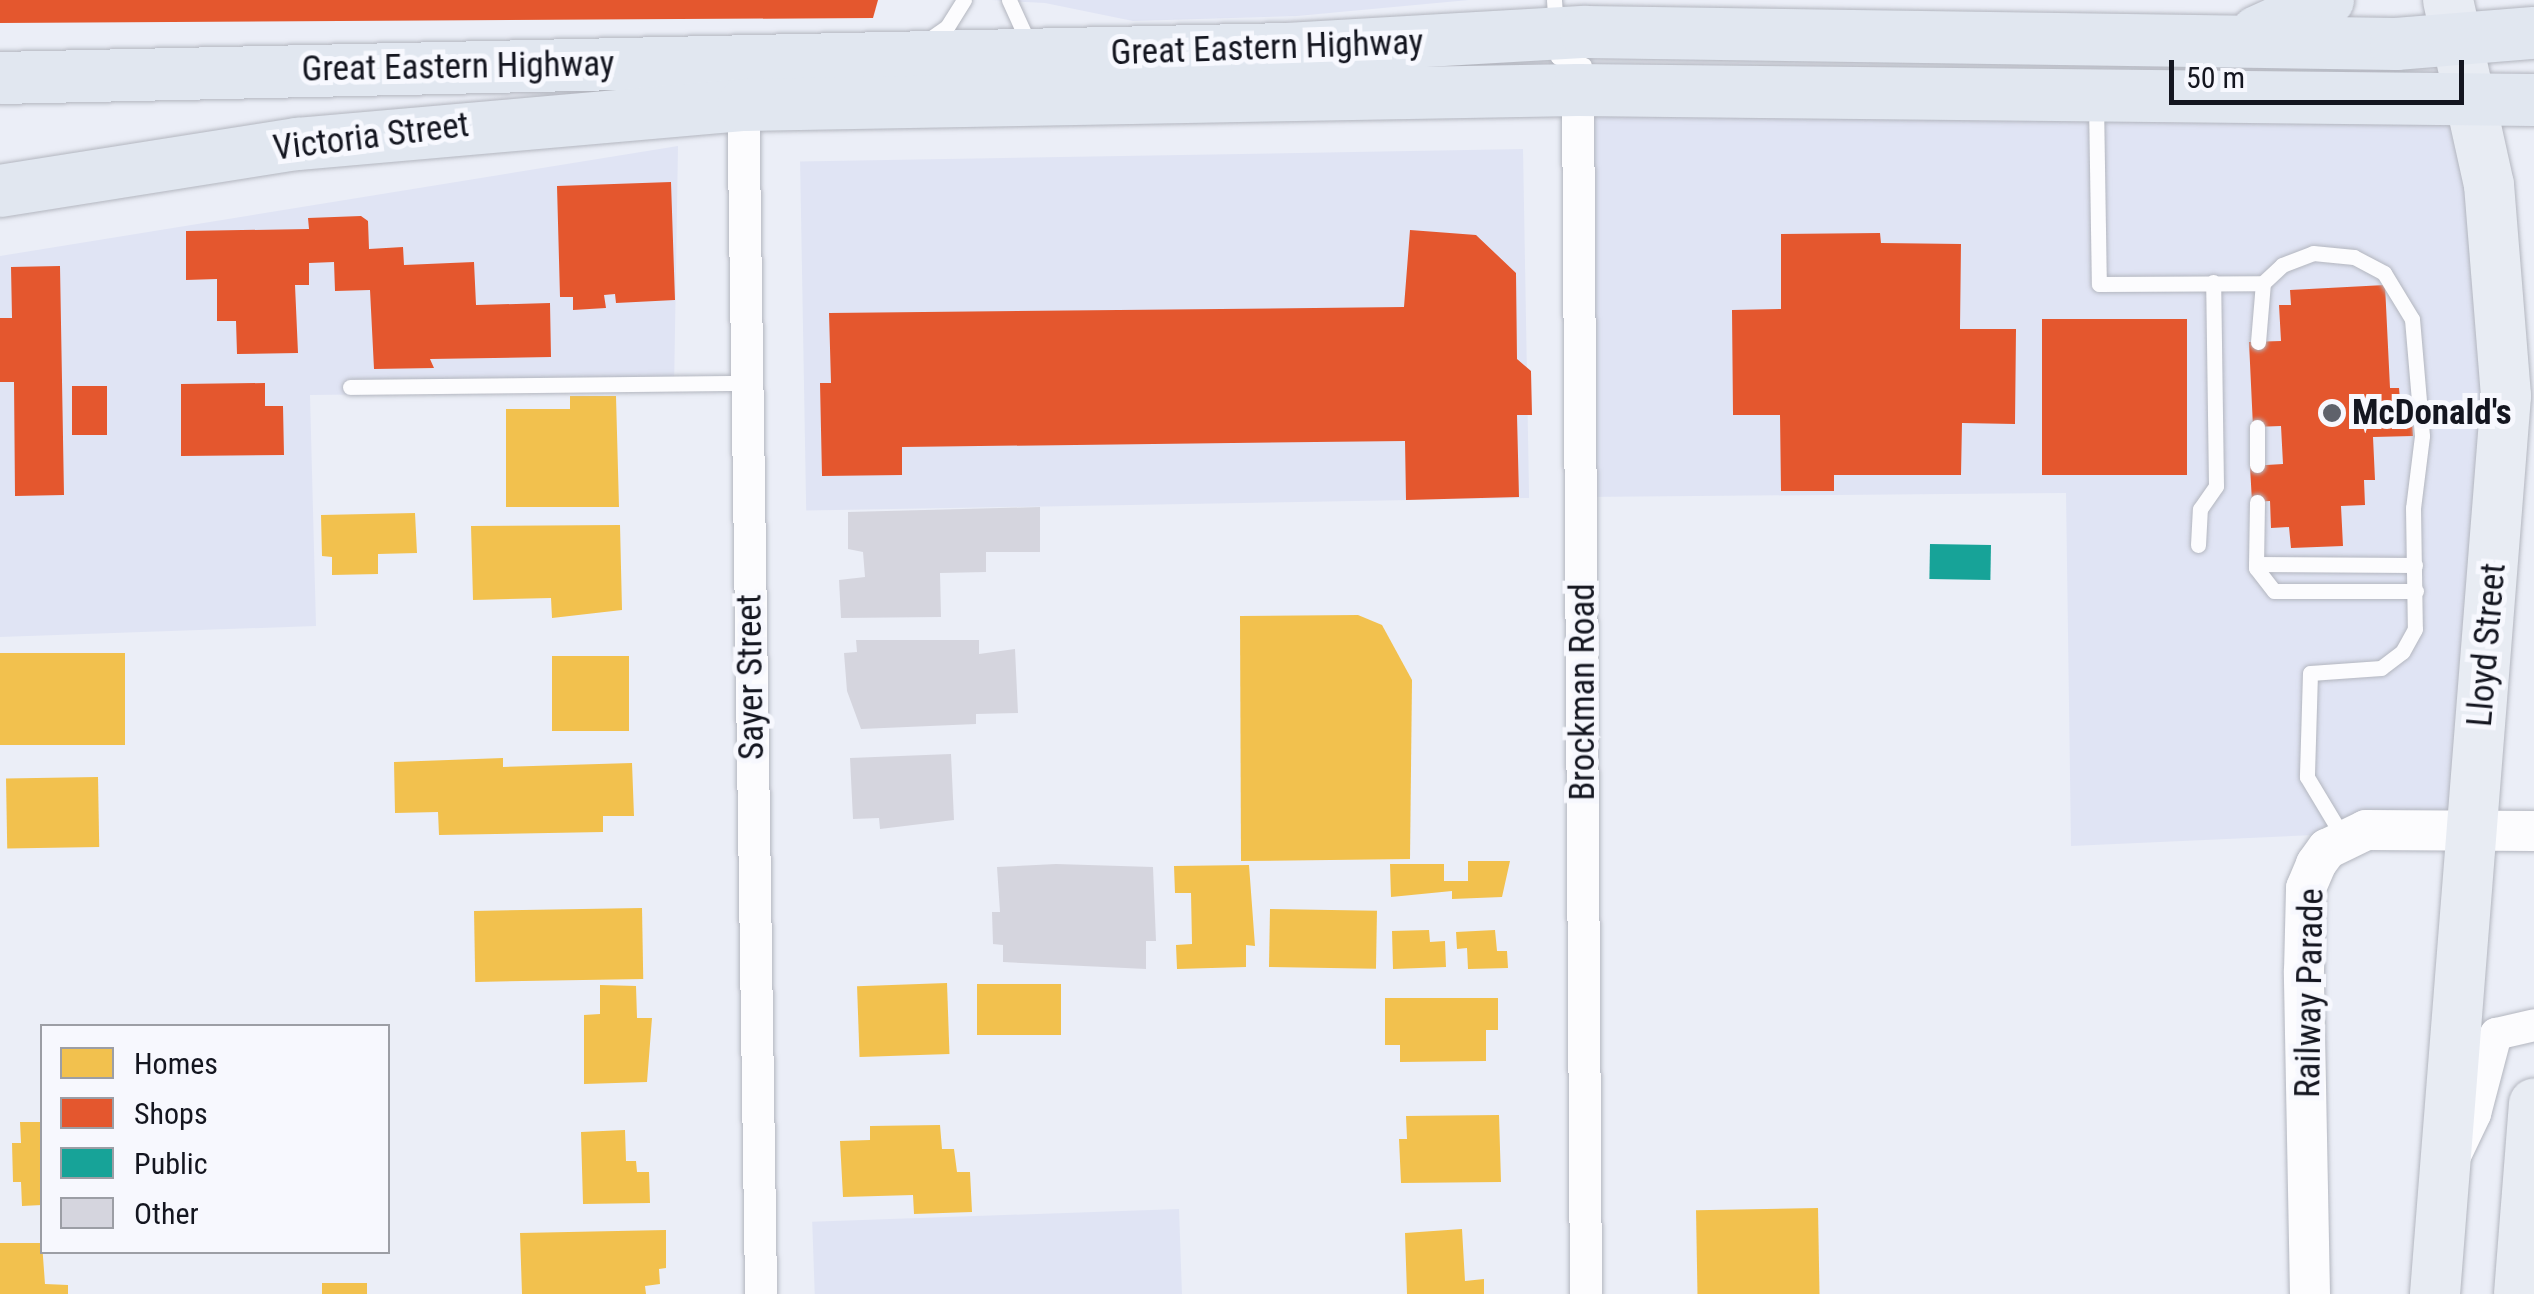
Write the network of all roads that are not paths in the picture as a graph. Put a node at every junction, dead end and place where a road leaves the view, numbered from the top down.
1 (964, 0) edge
2 (1009, 0) edge
3 (2328, 0) edge
4 (2530, 0) edge
5 (1554, 12) edge
6 (1637, 12) dead end
7 (2452, 19) edge
8 (2534, 19) edge
9 (2534, 33) edge
10 (2227, 42) junction
11 (1034, 54) junction
12 (902, 55) junction
13 (1732, 65) junction
14 (7, 72) edge
15 (1590, 78) junction
16 (743, 82) junction
17 (2096, 92) junction
18 (2534, 100) edge
19 (2469, 102) junction
20 (0, 191) edge
21 (2214, 282) junction
22 (2263, 284) junction
23 (2258, 342) dead end
24 (746, 383) junction
25 (350, 386) dead end
26 (2257, 427) dead end
27 (2257, 466) dead end
28 (2257, 502) dead end
29 (2198, 545) dead end
30 (2256, 564) junction
31 (2415, 565) junction
32 (2416, 591) junction
33 (2470, 828) junction
34 (2534, 831) edge
35 (2344, 838) junction
36 (2534, 1024) edge
37 (2533, 1126) edge
38 (2442, 1182) junction
39 (761, 1294) edge
40 (1586, 1294) edge
41 (2310, 1294) edge
42 (2435, 1294) edge
43 (2519, 1294) edge

1 - 12 lane
2 - 11 lane
3 - 10 highway
4 - 8 main road
5 - 11 highway, Great Eastern Highway
5 - 13 highway, Great Eastern Highway
5 - 15 lane
6 - 13 lane
7 - 9 highway, Great Eastern Highway
7 - 10 highway, Great Eastern Highway
7 - 19 main road, Lloyd Street
10 - 13 highway, Great Eastern Highway
11 - 12 highway, Great Eastern Highway
12 - 16 highway, Great Eastern Highway
13 - 15 highway, Great Eastern Highway
13 - 17 highway, Great Eastern Highway
14 - 16 highway, Great Eastern Highway
15 - 16 highway, Great Eastern Highway
15 - 40 street, Brockman Road
16 - 20 highway, Victoria Street
16 - 24 street, Sayer Street
17 - 19 highway, Great Eastern Highway
17 - 21 lane
18 - 19 highway, Great Eastern Highway
19 - 33 main road, Lloyd Street
21 - 22 lane
21 - 29 lane
22 - 23 lane
22 - 31 lane
24 - 25 lane
24 - 39 street, Sayer Street
26 - 27 lane
28 - 30 lane
30 - 31 lane
30 - 32 lane
31 - 32 lane
32 - 35 lane
33 - 34 street, Railway Parade
33 - 35 street, Railway Parade
33 - 38 main road, Lloyd Street
35 - 41 street, Railway Parade
36 - 38 street
37 - 43 main road
38 - 42 main road, Lloyd Street

